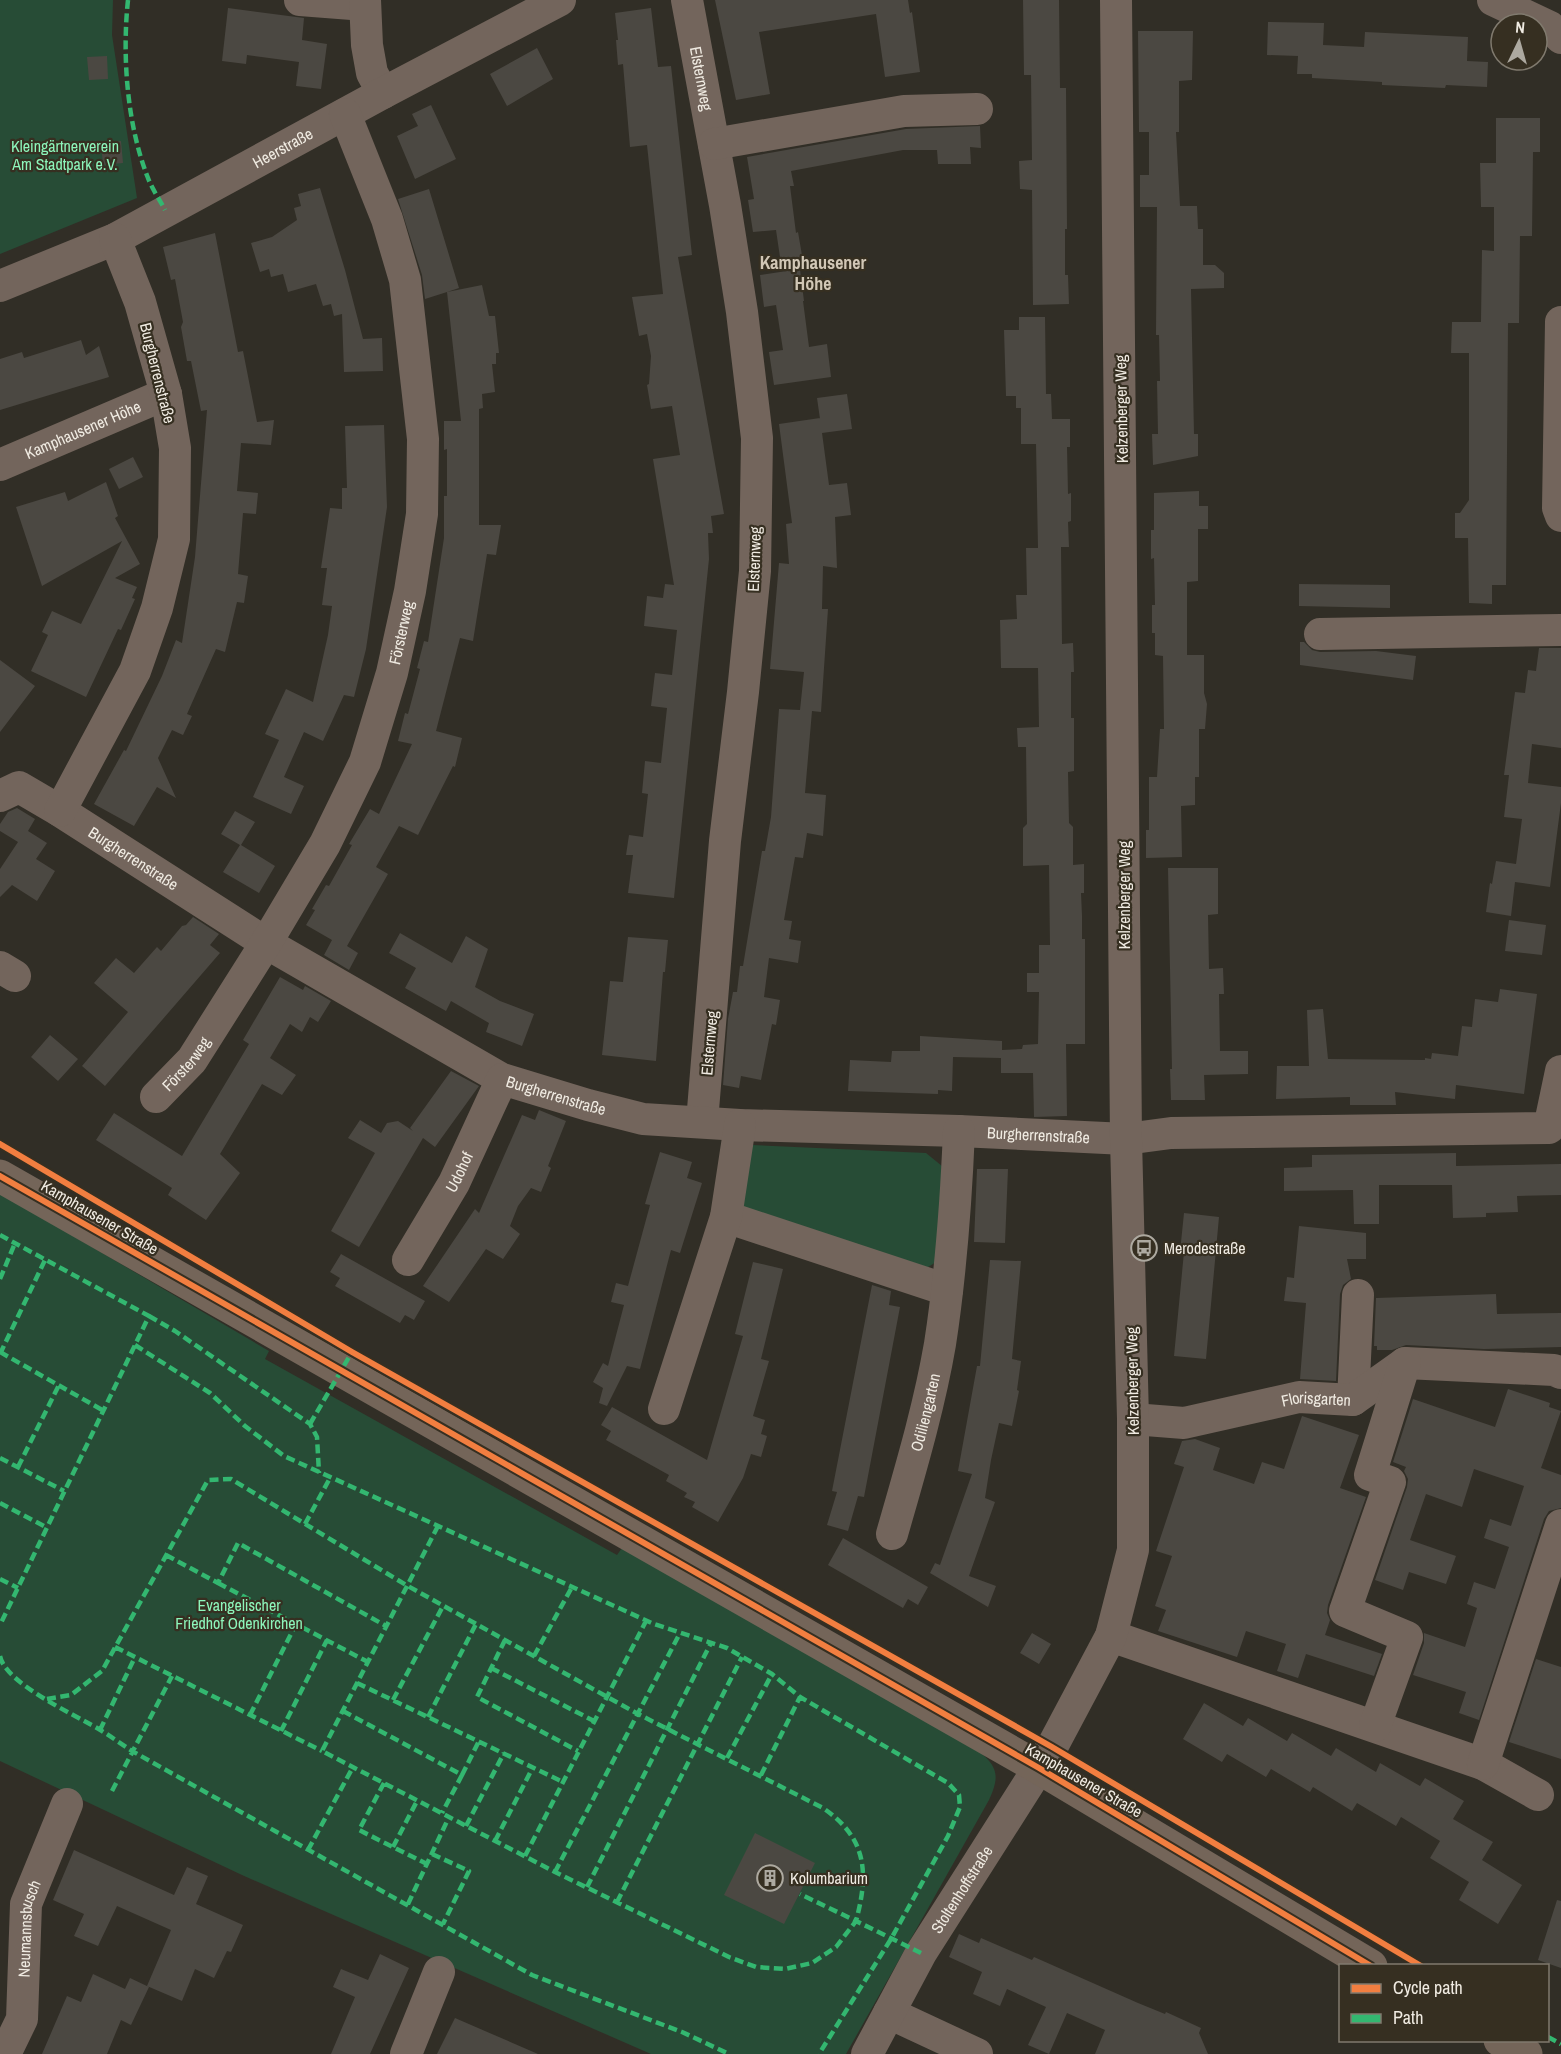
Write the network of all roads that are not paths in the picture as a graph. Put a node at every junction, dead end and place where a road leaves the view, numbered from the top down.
1 (300, 0) edge
2 (560, 0) edge
3 (687, 0) edge
4 (1116, 0) edge
5 (1493, 0) edge
6 (365, 2) edge
7 (1561, 38) edge
8 (383, 93) junction
9 (977, 109) dead end
10 (345, 114) junction
11 (714, 144) junction
12 (115, 239) junction
13 (0, 286) edge
14 (1561, 322) edge
15 (166, 394) junction
16 (0, 465) edge
17 (1561, 516) edge
18 (1561, 630) edge
19 (1320, 634) dead end
20 (0, 796) edge
21 (60, 811) junction
22 (266, 943) junction
23 (1561, 1071) edge
24 (502, 1079) junction
25 (156, 1097) dead end
26 (702, 1122) junction
27 (740, 1125) junction
28 (1555, 1130) edge
29 (959, 1131) junction
30 (1126, 1139) junction
31 (0, 1176) edge
32 (726, 1217) junction
33 (408, 1260) dead end
34 (947, 1290) junction
35 (1358, 1295) dead end
36 (1405, 1363) junction
37 (1561, 1373) edge
38 (1353, 1400) junction
39 (664, 1409) dead end
40 (1133, 1419) junction
41 (1561, 1525) edge
42 (892, 1534) dead end
43 (1111, 1636) junction
44 (1375, 1726) junction
45 (1483, 1764) junction
46 (1039, 1768) junction
47 (1538, 1795) dead end
48 (68, 1804) dead end
49 (1369, 1964) edge
50 (439, 1972) dead end
51 (889, 2013) junction
52 (1504, 2042) edge
53 (5, 2054) edge
54 (406, 2054) edge
55 (867, 2054) edge
56 (977, 2054) edge
57 (1526, 2054) edge

1 - 6 street
2 - 8 street, Heerstraße
3 - 11 street, Elsternweg
4 - 30 street, Kelzenberger Weg
5 - 7 street
6 - 8 street
8 - 10 street, Heerstraße
9 - 11 street
10 - 12 street, Heerstraße
10 - 22 street, Försterweg
11 - 26 street, Elsternweg
12 - 13 street, Heerstraße
12 - 15 street, Burgherrenstraße
14 - 17 street
15 - 16 street, Kamphausener Höhe
15 - 21 street, Burgherrenstraße
18 - 19 street
20 - 21 street, Burgherrenstraße
21 - 22 street, Burgherrenstraße
22 - 24 street, Burgherrenstraße
22 - 25 street, Försterweg
23 - 28 street
24 - 26 street, Burgherrenstraße
24 - 33 street, Udohof
26 - 27 street, Burgherrenstraße
27 - 29 street, Burgherrenstraße
27 - 32 street
28 - 30 street
29 - 30 street, Burgherrenstraße
29 - 34 street, Odiliengarten
30 - 40 street, Kelzenberger Weg
31 - 46 main road, Kamphausener Straße
32 - 34 street
32 - 39 street
34 - 42 street, Odiliengarten
35 - 38 street
36 - 37 street
36 - 38 street, Florisgarten
36 - 44 street
38 - 40 street, Florisgarten
40 - 43 street, Kelzenberger Weg
41 - 45 street
43 - 44 street
43 - 46 street, Kelzenberger Weg
44 - 45 street
45 - 47 street
46 - 49 main road, Kamphausener Straße
46 - 51 street, Stoltenhoffstraße
48 - 53 street, Neumannsbusch
50 - 54 street
51 - 55 street, Stoltenhoffstraße
51 - 56 street
52 - 57 main road

